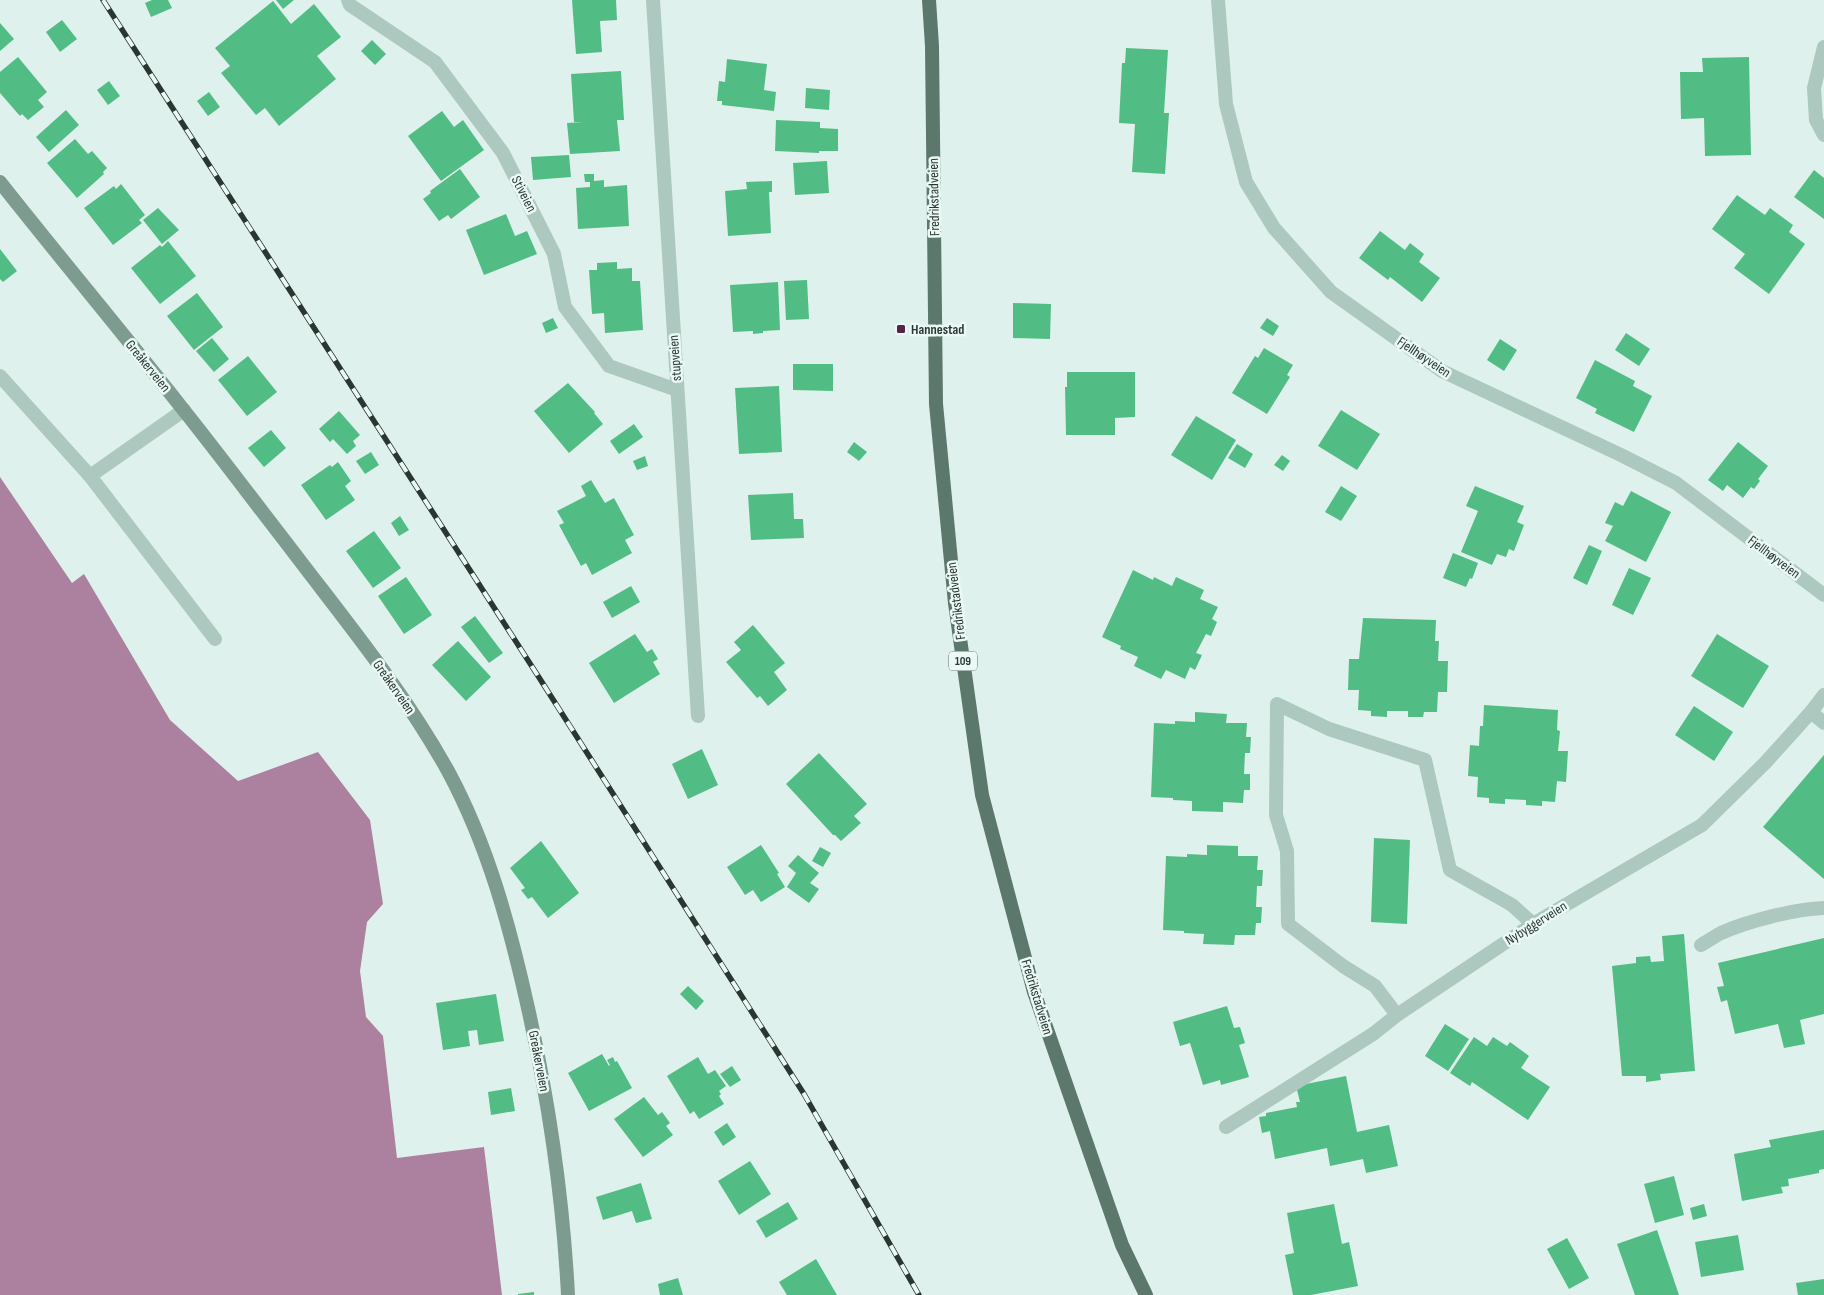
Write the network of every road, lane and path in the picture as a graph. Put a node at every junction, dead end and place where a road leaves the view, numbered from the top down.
1 (348, 0) edge
2 (653, 0) edge
3 (929, 0) edge
4 (1218, 0) edge
5 (1824, 47) edge
6 (1824, 135) edge
7 (0, 182) edge
8 (0, 376) edge
9 (677, 390) junction
10 (184, 410) junction
11 (90, 476) junction
12 (1824, 595) edge
13 (215, 639) dead end
14 (1824, 695) edge
15 (1811, 712) junction
16 (698, 716) dead end
17 (1824, 723) edge
18 (1824, 908) edge
19 (1532, 924) junction
20 (1701, 945) dead end
21 (1397, 1016) junction
22 (1226, 1127) dead end
23 (568, 1295) edge
24 (1146, 1295) edge

1 - 9 street, Stiveien
2 - 9 street, stupveien
3 - 24 main road, Fredrikstadveien / 109
4 - 12 street, Fjellhøyveien
5 - 6 street
7 - 10 main road, Greåkerveien
8 - 11 street
9 - 16 street, stupveien
10 - 11 street
10 - 23 main road, Greåkerveien
11 - 13 street
14 - 15 street, Nybyggerveien
15 - 17 street
15 - 19 street, Nybyggerveien
18 - 20 street
19 - 21 street, Nybyggerveien
19 - 21 street
21 - 22 street, Nybyggerveien

